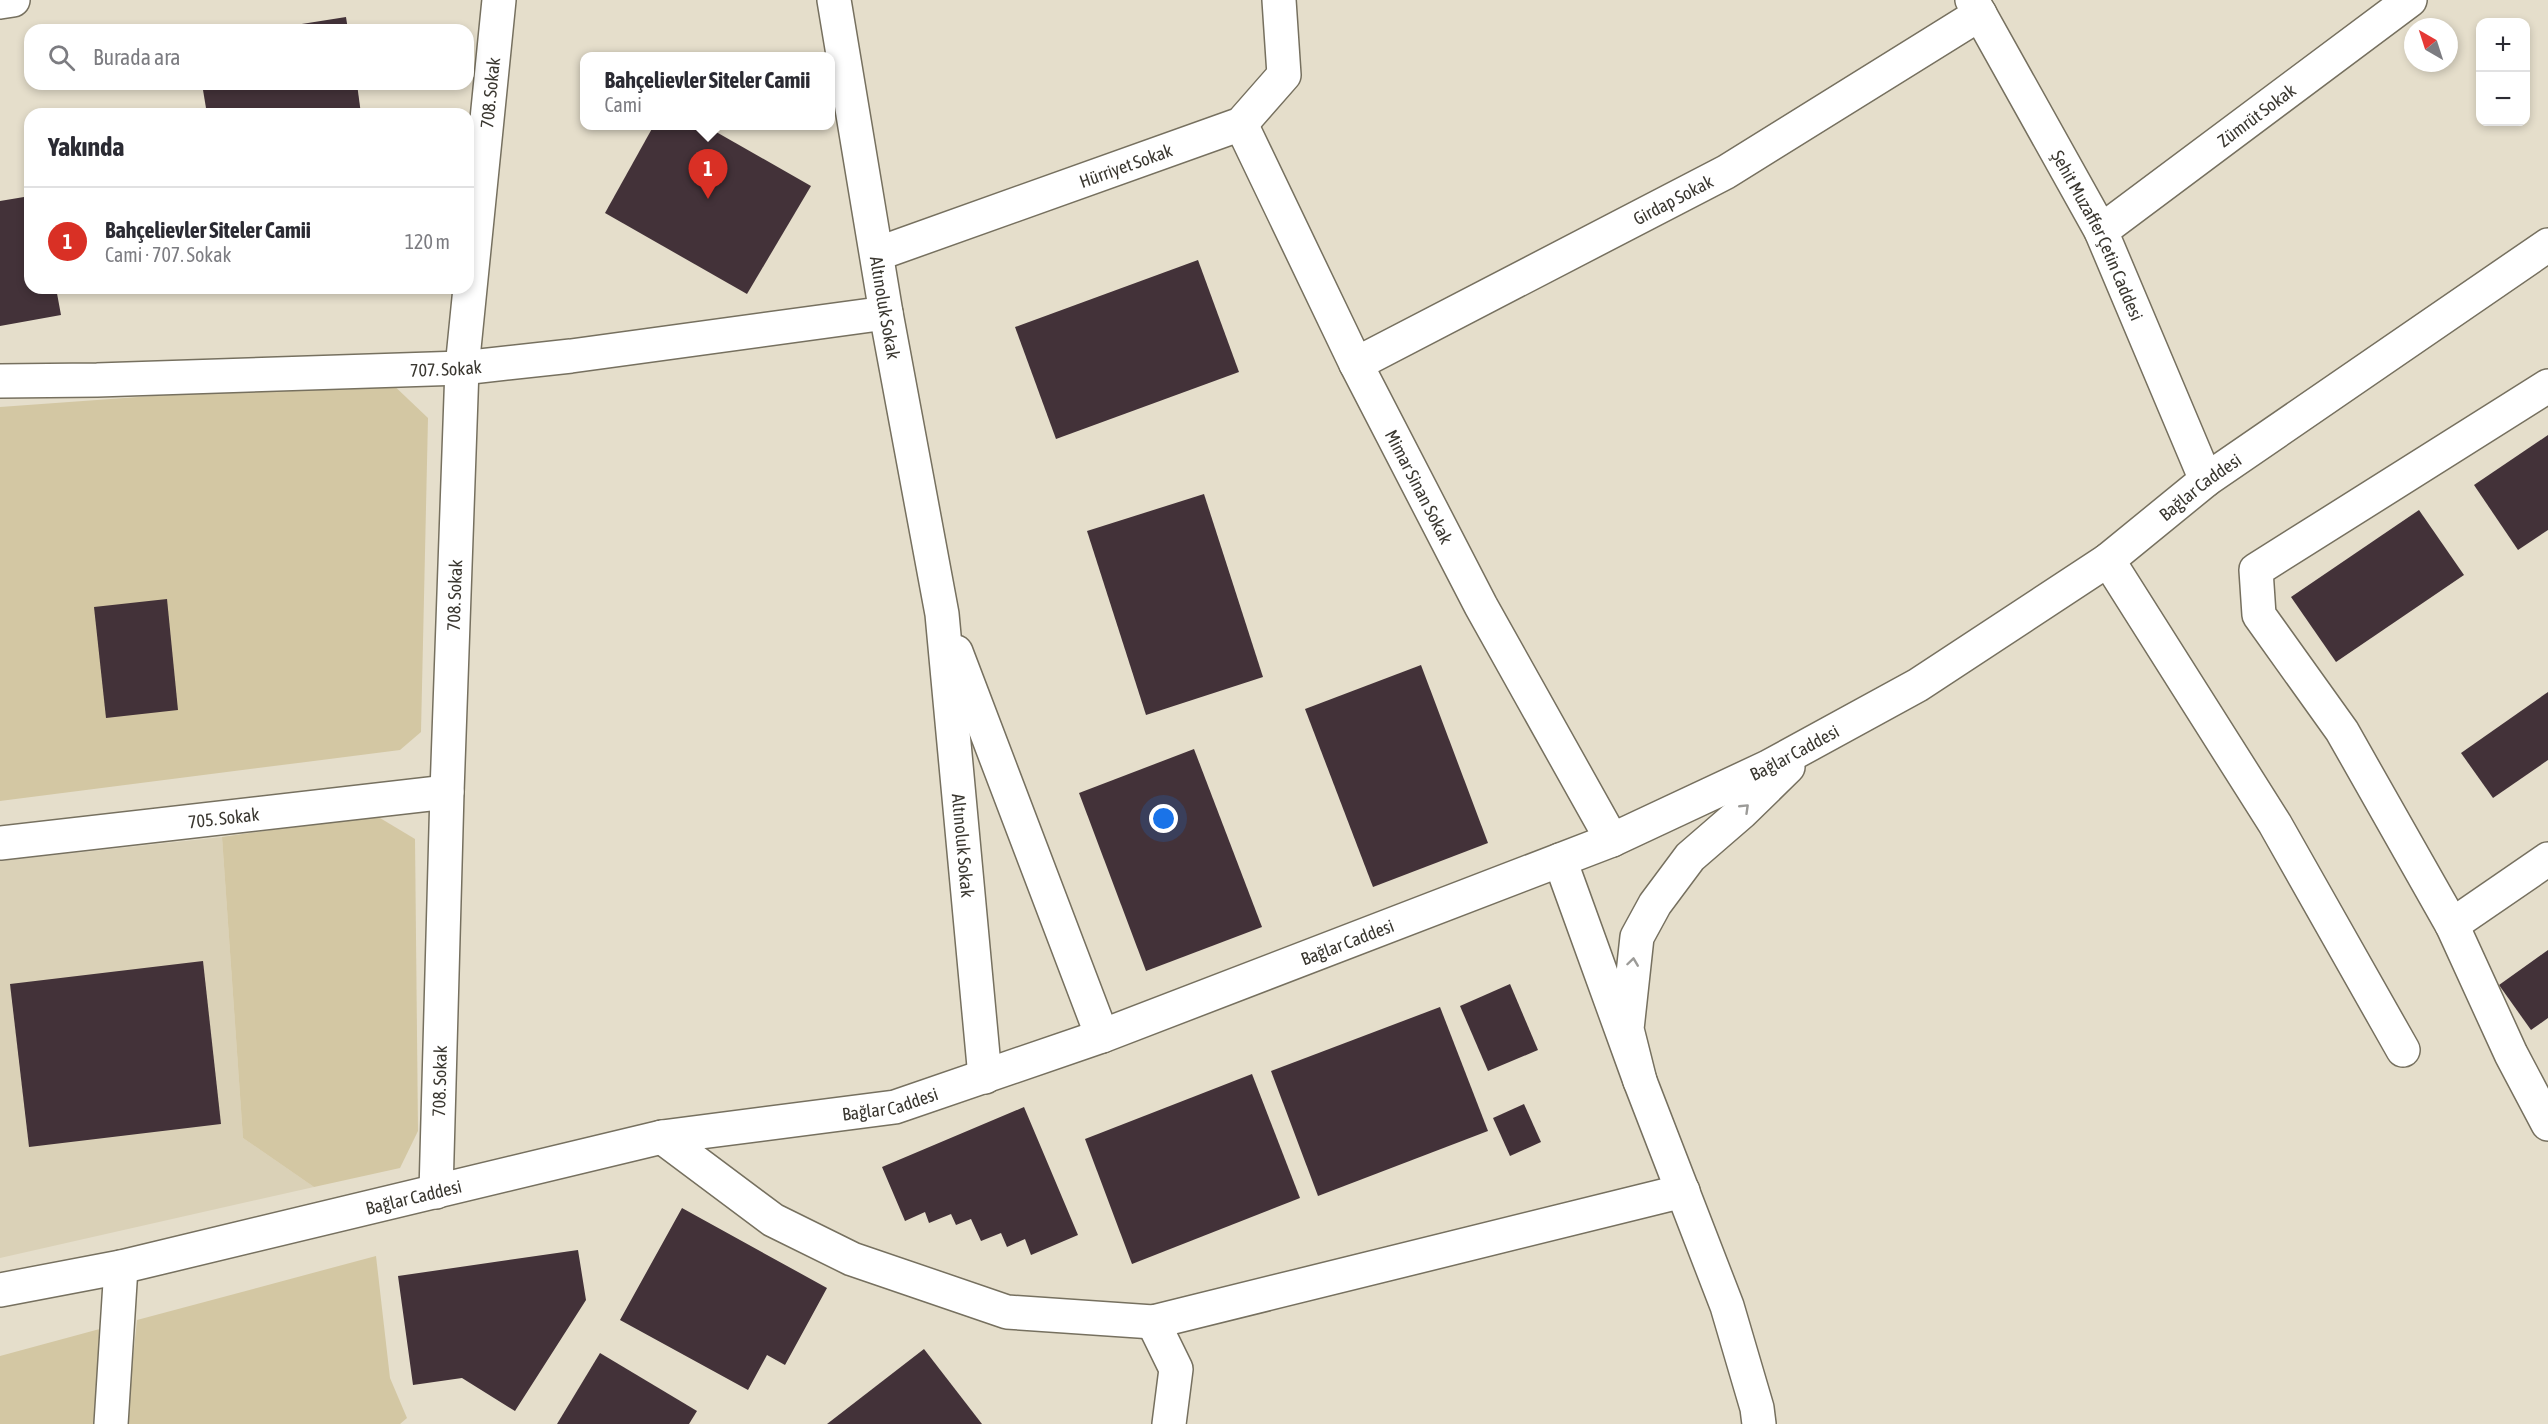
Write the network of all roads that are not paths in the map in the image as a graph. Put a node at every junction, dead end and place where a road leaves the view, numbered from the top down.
1 (13, 0) edge
2 (499, 0) edge
3 (834, 0) edge
4 (1279, 0) edge
5 (2410, 0) edge
6 (0, 2) edge
7 (1976, 7) edge
8 (1241, 124) junction
9 (2101, 231) junction
10 (2548, 244) edge
11 (474, 249) edge
12 (877, 254) junction
13 (469, 294) edge
14 (886, 313) junction
15 (1356, 364) junction
16 (462, 368) junction
17 (0, 381) edge
18 (2548, 386) edge
19 (2206, 480) junction
20 (2108, 560) junction
21 (942, 614) junction
22 (1812, 743) junction
23 (447, 792) junction
24 (1612, 840) junction
25 (0, 843) edge
26 (2548, 859) edge
27 (1560, 860) junction
28 (2452, 925) junction
29 (1102, 1036) junction
30 (2403, 1050) dead end
31 (985, 1077) junction
32 (1640, 1082) junction
33 (2548, 1124) edge
34 (662, 1137) junction
35 (1683, 1191) junction
36 (436, 1192) junction
37 (121, 1267) junction
38 (0, 1290) edge
39 (1153, 1322) junction
40 (111, 1424) edge
41 (1169, 1424) edge
42 (1759, 1424) edge

1 - 6 street
2 - 11 street, 708. Sokak
3 - 12 street, Altınoluk Sokak
4 - 8 street, Hürriyet Sokak
5 - 9 street, Zümrüt Sokak
7 - 9 street, Şehit Muzaffer Çetin Caddesi
7 - 15 street, Girdap Sokak
8 - 12 street, Hürriyet Sokak
8 - 15 street, Mimar Sinan Sokak
9 - 19 street, Şehit Muzaffer Çetin Caddesi
10 - 19 street, Bağlar Caddesi
12 - 14 street, Altınoluk Sokak
13 - 16 street, 708. Sokak
14 - 16 street, 707. Sokak
14 - 21 street, Altınoluk Sokak
15 - 24 street, Mimar Sinan Sokak
16 - 17 street, 707. Sokak
16 - 23 street, 708. Sokak
18 - 28 street
19 - 20 street, Bağlar Caddesi
20 - 22 street, Bağlar Caddesi
20 - 30 street
21 - 29 street, Altınoluk Sokak
21 - 31 street, Altınoluk Sokak
22 - 24 street, Bağlar Caddesi
32 -> 22 street
23 - 25 street, 705. Sokak
23 - 36 street, 708. Sokak
24 - 27 street, Bağlar Caddesi
26 - 28 street
27 - 29 street, Bağlar Caddesi
27 - 32 street
28 - 33 street
29 - 31 street, Bağlar Caddesi
31 - 34 street, Bağlar Caddesi
32 - 35 street
34 - 36 street, Bağlar Caddesi
34 - 39 street
35 - 39 street
35 - 42 street
36 - 37 street, Bağlar Caddesi
37 - 38 street, Bağlar Caddesi
37 - 40 street
39 - 41 street

